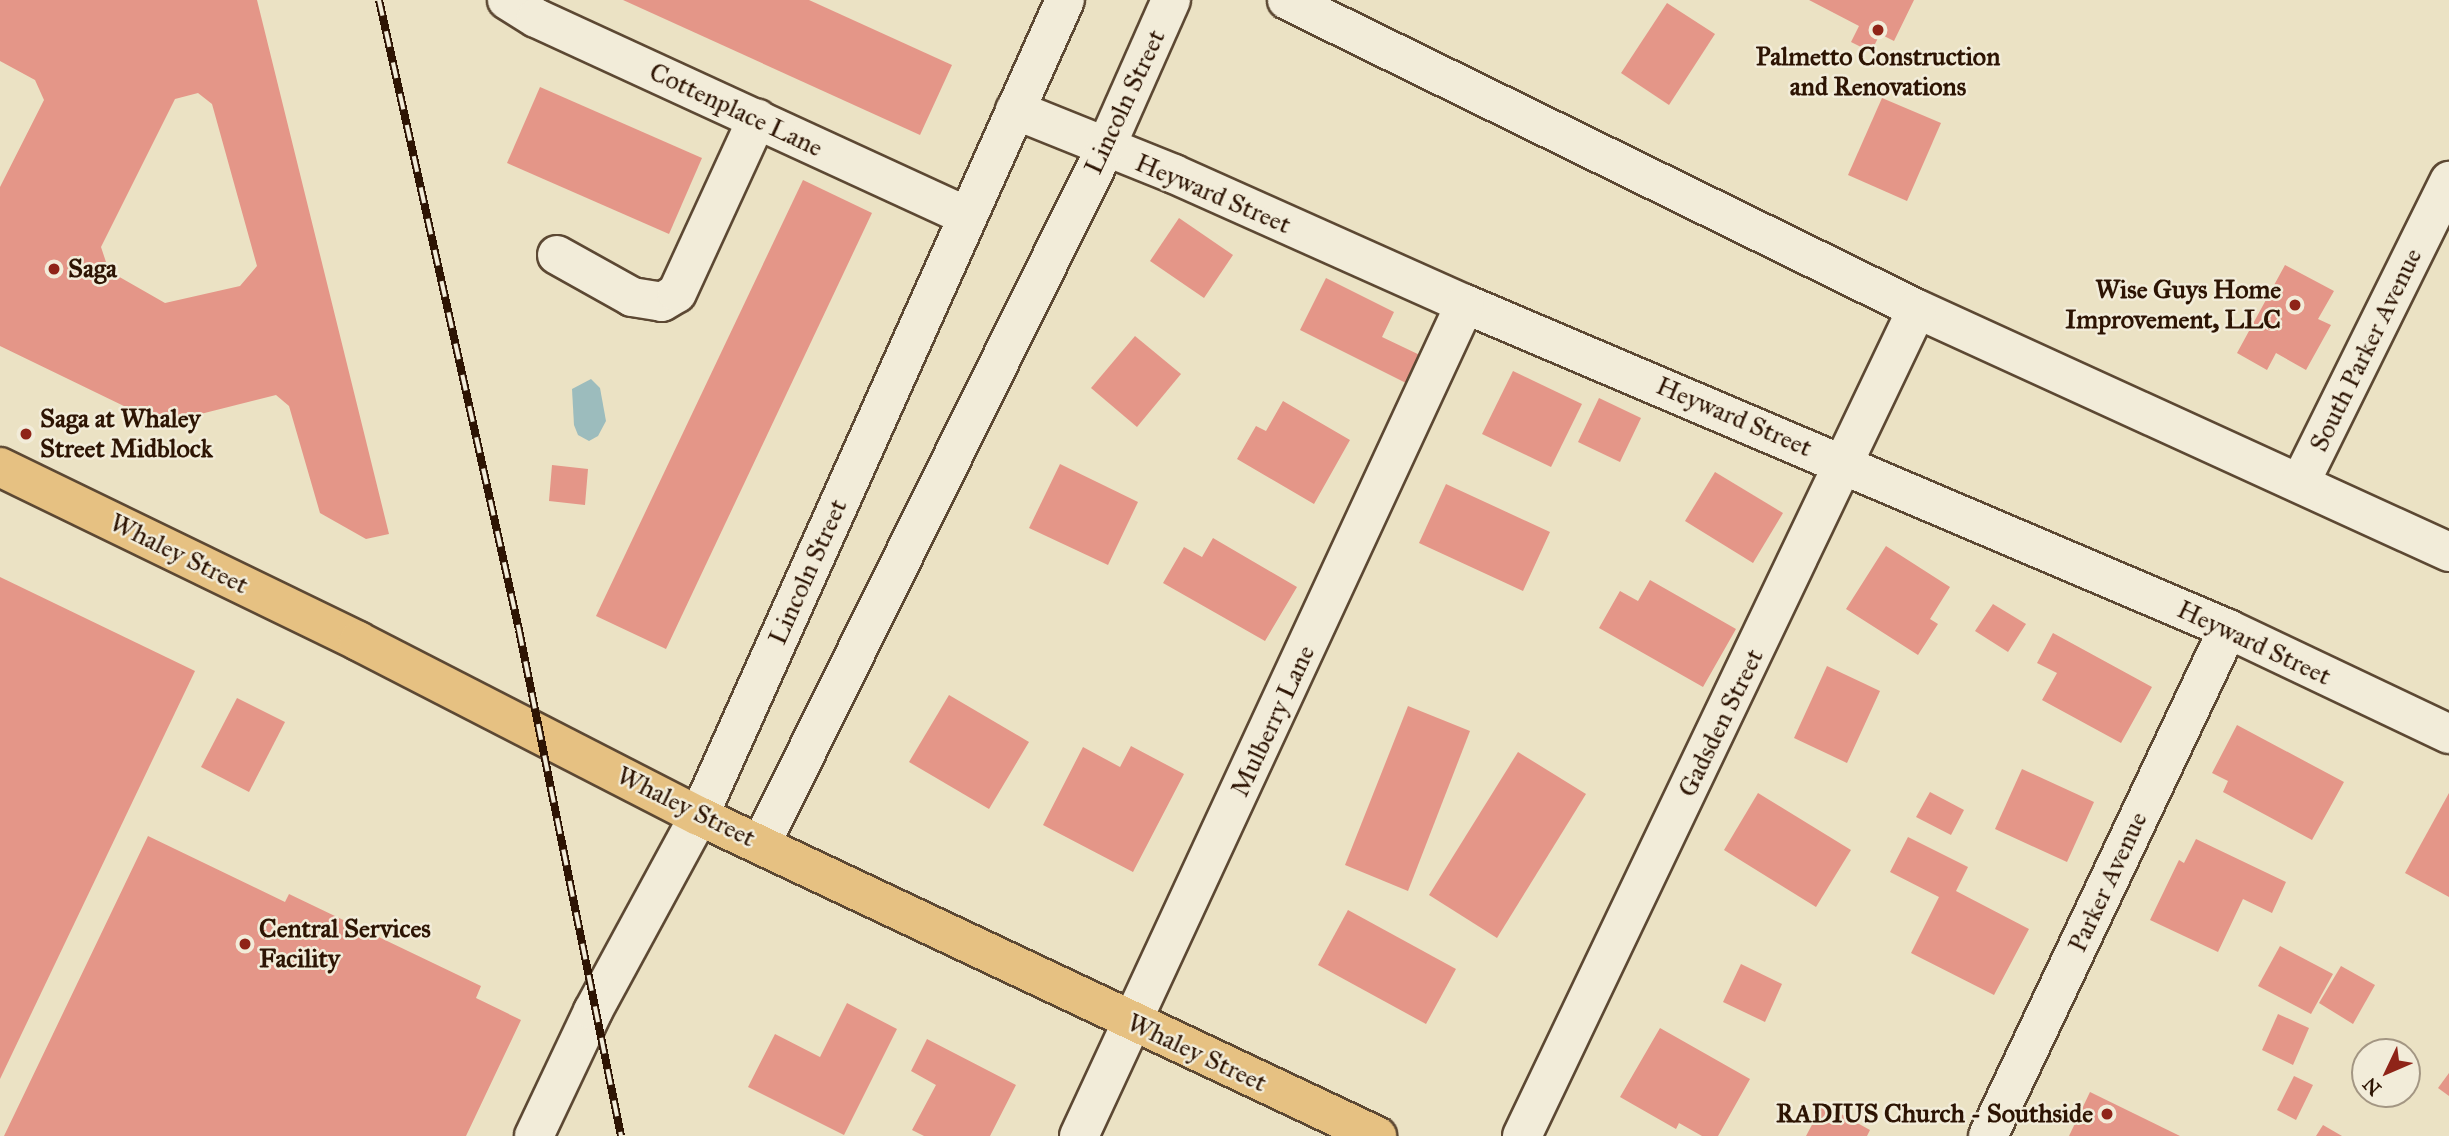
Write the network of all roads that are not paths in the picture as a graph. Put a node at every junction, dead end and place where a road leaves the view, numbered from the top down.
1 (507, 0) edge
2 (1171, 0) edge
3 (1287, 0) edge
4 (1055, 7) edge
5 (1015, 110) junction
6 (757, 119) junction
7 (1105, 149) junction
8 (2449, 181) edge
9 (967, 216) junction
10 (556, 255) dead end
11 (1465, 304) junction
12 (1917, 309) junction
13 (1845, 464) junction
14 (0, 467) edge
15 (2301, 481) junction
16 (2449, 552) edge
17 (2228, 629) junction
18 (2449, 734) edge
19 (699, 816) junction
20 (761, 844) junction
21 (1133, 1024) junction
22 (534, 1136) edge
23 (1079, 1136) edge
24 (1377, 1136) edge
25 (1522, 1136) edge
26 (1988, 1136) edge

1 - 6 street, Cottenplace Lane
2 - 7 street, Lincoln Street
3 - 12 street
4 - 5 street, Lincoln Street
5 - 7 street, Heyward Street
5 - 9 street, Lincoln Street
6 - 9 street, Cottenplace Lane
6 - 10 street
7 - 11 street, Heyward Street
7 - 20 street, Lincoln Street
8 - 15 street, South Parker Avenue
9 - 19 street, Lincoln Street
11 - 13 street, Heyward Street
11 - 21 street, Mulberry Lane
12 - 13 street, Gadsden Street
12 - 15 street
13 - 17 street, Heyward Street
13 - 25 street, Gadsden Street
14 - 19 main road, Whaley Street
15 - 16 street
17 - 18 street, Heyward Street
17 - 26 street, Parker Avenue
19 - 20 main road, Whaley Street
19 - 22 street, Lincoln Street
20 - 21 main road, Whaley Street
21 - 23 street, Mulberry Lane
21 - 24 main road, Whaley Street

